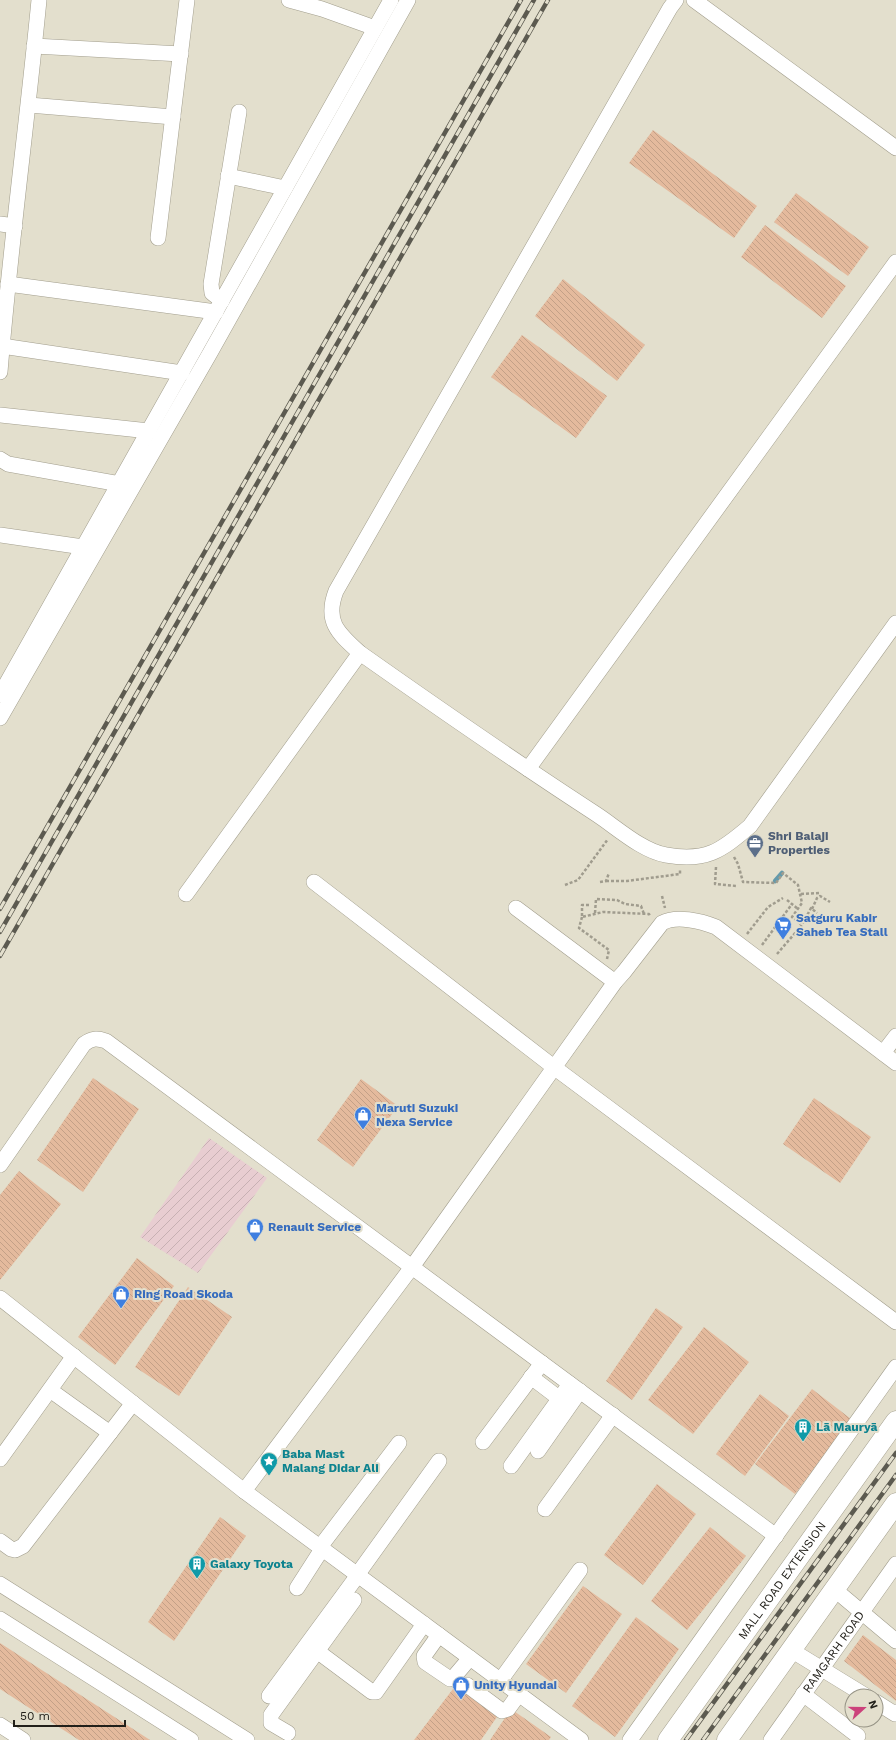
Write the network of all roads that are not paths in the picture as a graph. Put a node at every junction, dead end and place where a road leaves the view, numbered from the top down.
1 (39, 0) edge
2 (187, 0) edge
3 (289, 0) edge
4 (391, 0) edge
5 (408, 0) edge
6 (676, 0) edge
7 (694, 0) edge
8 (375, 28) junction
9 (34, 46) junction
10 (181, 54) junction
11 (29, 105) junction
12 (239, 112) dead end
13 (173, 117) junction
14 (896, 148) edge
15 (228, 176) junction
16 (285, 188) junction
17 (7, 225) edge
18 (158, 238) dead end
19 (896, 262) edge
20 (8, 284) junction
21 (219, 307) junction
22 (2, 313) edge
23 (1, 358) edge
24 (182, 373) junction
25 (0, 415) edge
26 (149, 431) junction
27 (0, 459) edge
28 (120, 484) junction
29 (0, 535) edge
30 (83, 547) junction
31 (896, 623) edge
32 (360, 654) junction
33 (0, 695) edge
34 (0, 718) edge
35 (528, 769) junction
36 (314, 882) dead end
37 (186, 894) dead end
38 (516, 908) dead end
39 (609, 978) junction
40 (896, 1036) edge
41 (883, 1053) junction
42 (896, 1063) edge
43 (555, 1068) junction
44 (0, 1165) edge
45 (412, 1267) junction
46 (0, 1298) edge
47 (896, 1322) edge
48 (74, 1356) junction
49 (542, 1363) junction
50 (896, 1367) edge
51 (531, 1377) junction
52 (575, 1388) junction
53 (50, 1390) junction
54 (560, 1399) junction
55 (133, 1403) junction
56 (613, 1415) junction
57 (896, 1421) edge
58 (110, 1433) junction
59 (483, 1442) dead end
60 (399, 1443) dead end
61 (538, 1451) dead end
62 (0, 1459) edge
63 (439, 1461) dead end
64 (511, 1466) dead end
65 (244, 1491) junction
66 (545, 1509) dead end
67 (893, 1514) edge
68 (776, 1536) junction
69 (0, 1541) edge
70 (321, 1548) junction
71 (895, 1566) edge
72 (580, 1570) dead end
73 (357, 1575) junction
74 (0, 1584) edge
75 (297, 1588) dead end
76 (834, 1589) junction
77 (354, 1600) dead end
78 (862, 1612) junction
79 (0, 1619) edge
80 (424, 1624) junction
81 (439, 1635) junction
82 (896, 1641) edge
83 (791, 1650) junction
84 (317, 1651) junction
85 (470, 1658) junction
86 (821, 1669) junction
87 (500, 1681) junction
88 (467, 1685) dead end
89 (853, 1688) edge
90 (519, 1694) junction
91 (803, 1694) junction
92 (269, 1696) dead end
93 (884, 1707) edge
94 (896, 1712) edge
95 (0, 1725) edge
96 (288, 1733) dead end
97 (858, 1736) dead end
98 (731, 1738) edge
99 (23, 1740) edge
100 (191, 1740) edge
101 (247, 1740) edge
102 (581, 1740) edge
103 (630, 1740) edge
104 (668, 1740) edge
105 (771, 1740) edge

1 - 9 street
2 - 10 street
3 - 8 street
4 - 8 street
5 - 34 street
6 - 32 street
7 - 14 street
8 - 16 street
9 - 10 street
9 - 11 street
10 - 13 street
11 - 13 street
11 - 17 street
12 - 15 street
13 - 18 street
15 - 16 street
15 - 21 street
16 - 21 street
17 - 20 street
19 - 35 street
20 - 21 street
20 - 22 street
21 - 24 street
22 - 23 street
23 - 24 street
24 - 26 street
25 - 26 street
26 - 28 street
27 - 28 street
28 - 30 street
29 - 30 street
30 - 33 street
31 - 35 street
32 - 35 street
32 - 37 street
36 - 43 street
38 - 39 street
39 - 41 street
39 - 43 street
40 - 41 street
41 - 42 street
43 - 45 street
43 - 47 street
44 - 45 street
45 - 49 street
45 - 65 street
46 - 48 street
48 - 53 street
48 - 55 street
49 - 51 street
49 - 52 street
50 - 68 street
51 - 54 street
51 - 59 street
52 - 54 street
52 - 56 street
52 - 61 street
53 - 58 street
53 - 62 street
54 - 64 street
55 - 58 street
55 - 65 street
56 - 66 street
56 - 68 street
57 - 104 main road, MALL ROAD EXTENSION
58 - 69 street
60 - 70 street
63 - 73 street
65 - 70 street
67 - 76 main road
68 - 103 street
70 - 73 street
70 - 75 street
71 - 78 street, RAMGARH ROAD
72 - 87 street
73 - 80 street
73 - 92 street
74 - 101 street
76 - 78 street
76 - 83 main road
77 - 84 street
78 - 82 street
78 - 86 street, RAMGARH ROAD
79 - 100 street
80 - 81 street
80 - 84 street
81 - 85 street
81 - 85 street
83 - 86 street
83 - 98 main road
84 - 96 street
85 - 87 street
86 - 89 street
86 - 91 street, RAMGARH ROAD
87 - 90 street
88 - 90 street
90 - 102 street
91 - 97 street
91 - 105 street, RAMGARH ROAD
93 - 94 street
95 - 99 street

